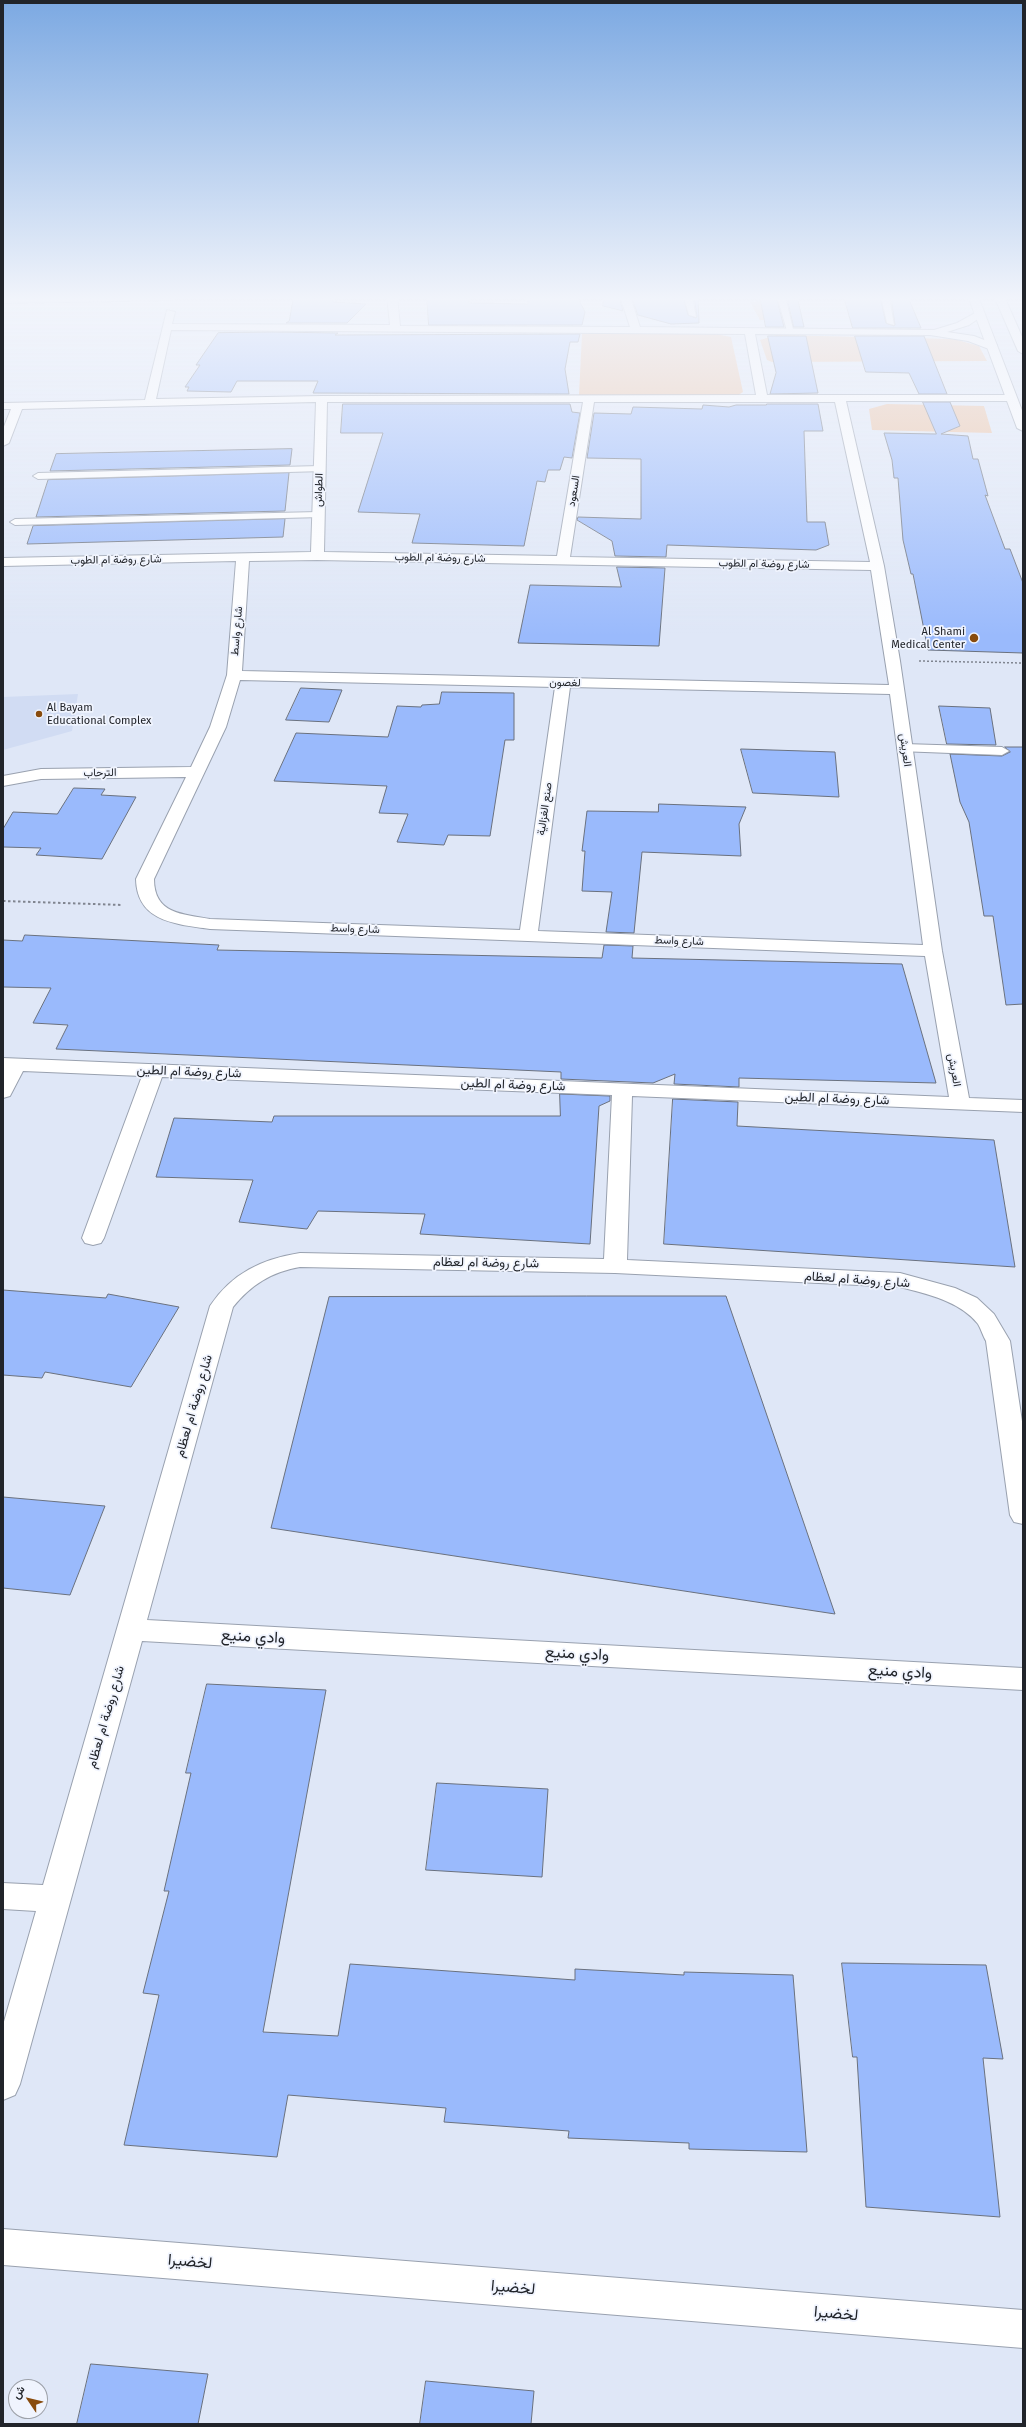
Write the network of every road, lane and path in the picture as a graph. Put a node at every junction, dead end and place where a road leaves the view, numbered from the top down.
1 (17, 409) edge
2 (322, 409) edge
3 (587, 409) edge
4 (842, 409) edge
5 (1016, 409) edge
6 (1023, 428) edge
7 (3, 443) edge
8 (320, 469) junction
9 (38, 476) dead end
10 (318, 515) junction
11 (15, 522) dead end
12 (317, 556) junction
13 (243, 557) junction
14 (562, 560) junction
15 (3, 562) edge
16 (877, 566) junction
17 (893, 661) junction
18 (1023, 664) edge
19 (234, 675) junction
20 (563, 682) junction
21 (896, 690) junction
22 (904, 748) junction
23 (1002, 751) dead end
24 (197, 772) junction
25 (3, 781) edge
26 (3, 901) edge
27 (151, 906) junction
28 (528, 935) junction
29 (933, 951) junction
30 (10, 1064) edge
31 (154, 1070) junction
32 (622, 1090) junction
33 (3, 1092) edge
34 (960, 1104) junction
35 (1023, 1106) edge
36 (93, 1238) dead end
37 (614, 1266) junction
38 (1023, 1515) edge
39 (130, 1630) junction
40 (1023, 1679) edge
41 (3, 1896) edge
42 (56, 1899) junction
43 (3, 2084) edge
44 (3, 2247) edge
45 (1023, 2329) edge

1 - 7 street
2 - 8 street, الطواش
3 - 14 street, السعود
4 - 16 street, العريش
5 - 6 street
8 - 9 lane
8 - 10 street, الطواش
10 - 11 lane
10 - 12 street, الطواش
12 - 13 street, شارع روضة ام الطوب
12 - 14 street, شارع روضة ام الطوب
13 - 15 street, شارع روضة ام الطوب
13 - 19 street, شارع واسط
14 - 16 street, شارع روضة ام الطوب
16 - 17 street, العريش
17 - 18 path
17 - 21 street, العريش
19 - 20 street, لغصون
19 - 24 street, شارع واسط
20 - 21 street, لغصون
20 - 28 street, صنع الغزالية
21 - 22 street, العريش
22 - 23 lane
22 - 29 street, العريش
24 - 25 street, الترحاب
24 - 27 street, شارع واسط
26 - 27 path
27 - 28 street, شارع واسط
28 - 29 street, شارع واسط
29 - 34 street, العريش
30 - 31 street, شارع روضة ام الطين
30 - 33 street
31 - 32 street, شارع روضة ام الطين
31 - 36 street
32 - 34 street, شارع روضة ام الطين
32 - 37 street
34 - 35 street, شارع روضة ام الطين
37 - 38 street, شارع روضة ام لعظام
37 - 39 street, شارع روضة ام لعظام
39 - 40 street, وادي منيع
39 - 42 street, شارع روضة ام لعظام
41 - 42 street
42 - 43 street, شارع روضة ام لعظام
44 - 45 street, لخضيرا

